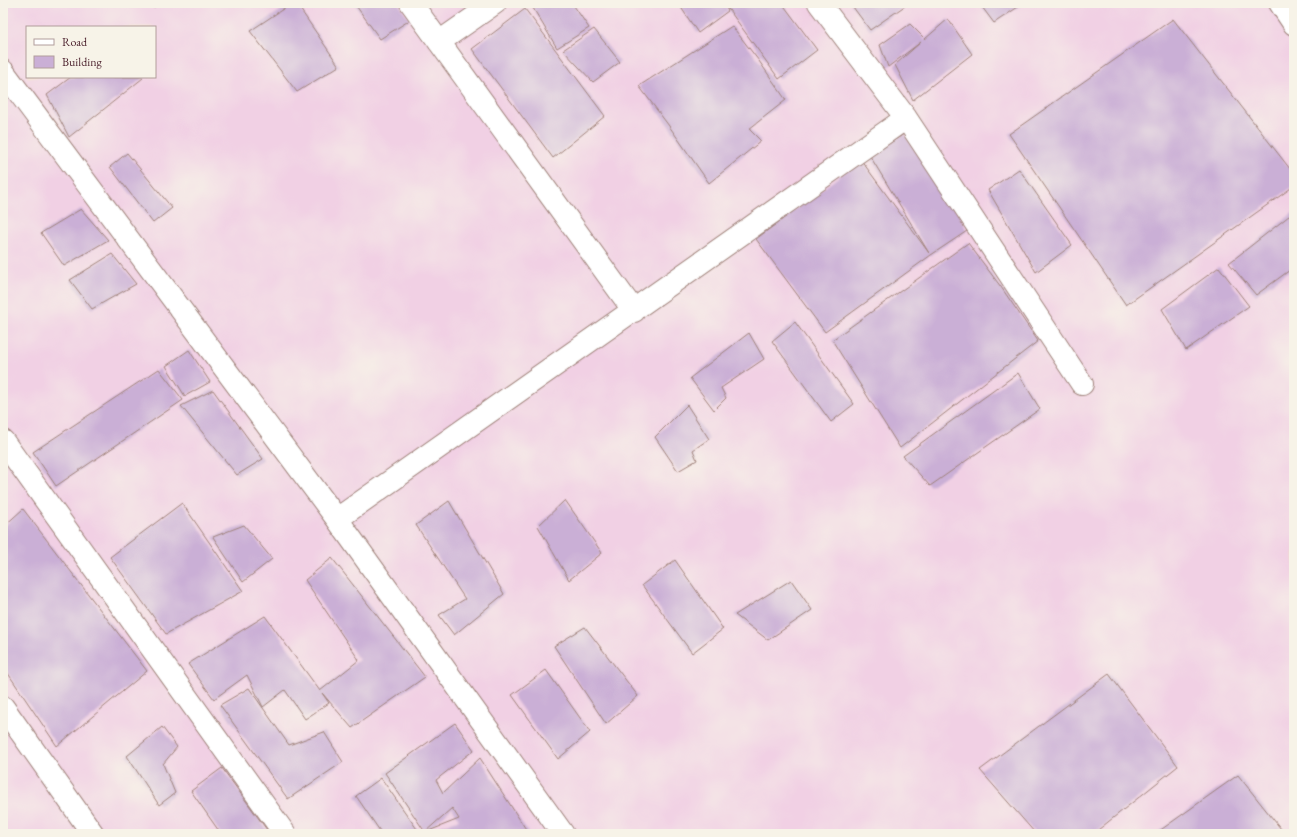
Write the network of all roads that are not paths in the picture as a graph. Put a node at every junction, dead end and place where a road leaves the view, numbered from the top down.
1 (410, 3) edge
2 (495, 3) edge
3 (819, 3) edge
4 (1280, 3) edge
5 (1294, 24) edge
6 (439, 42) junction
7 (3, 71) edge
8 (906, 118) junction
9 (634, 311) junction
10 (1082, 384) dead end
11 (3, 441) edge
12 (338, 519) junction
13 (3, 707) edge
14 (560, 833) edge
15 (93, 834) edge
16 (285, 834) edge

1 - 6 street
2 - 6 street
3 - 8 street
4 - 5 street
6 - 9 street
7 - 12 street
8 - 9 street
8 - 10 street
9 - 12 street
11 - 16 street
12 - 14 street
13 - 15 street

